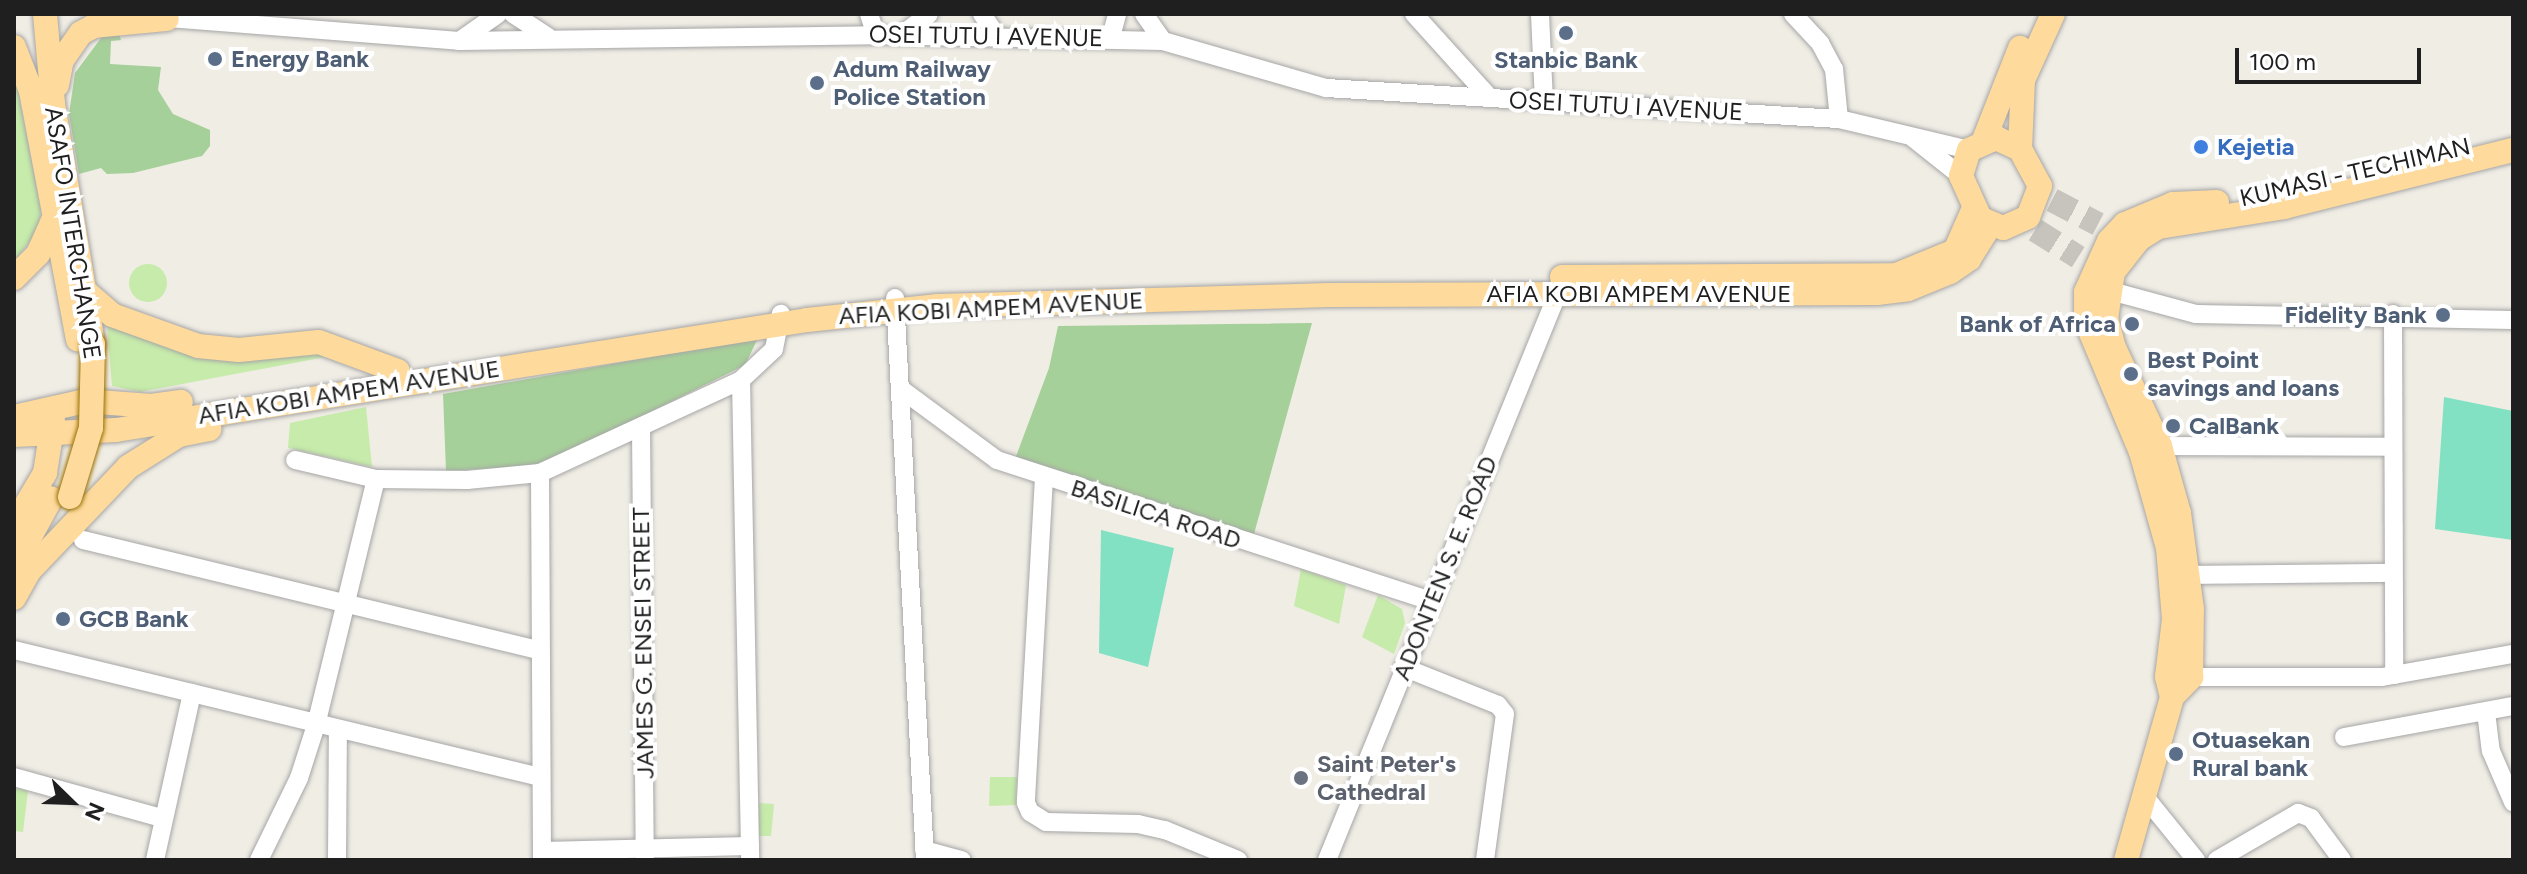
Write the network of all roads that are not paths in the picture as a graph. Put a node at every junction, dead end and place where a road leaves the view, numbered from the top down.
1 (45, 14) edge
2 (126, 14) edge
3 (498, 14) edge
4 (513, 14) edge
5 (869, 14) edge
6 (929, 14) edge
7 (982, 14) edge
8 (1117, 14) edge
9 (1144, 14) edge
10 (1414, 14) edge
11 (1540, 14) edge
12 (1793, 14) edge
13 (2038, 14) edge
14 (2053, 14) edge
15 (167, 19) junction
16 (876, 35) junction
17 (900, 36) junction
18 (1111, 37) junction
19 (551, 38) junction
20 (998, 38) junction
21 (459, 41) junction
22 (1163, 41) junction
23 (14, 47) edge
24 (1490, 98) junction
25 (1544, 102) junction
26 (53, 104) junction
27 (1839, 119) junction
28 (1907, 133) junction
29 (2513, 134) edge
30 (1976, 145) junction
31 (2020, 149) junction
32 (2513, 150) edge
33 (54, 167) junction
34 (1961, 176) junction
35 (1982, 217) junction
36 (52, 222) junction
37 (2098, 224) tunnel mouth
38 (2125, 224) junction
39 (14, 278) edge
40 (1561, 285) junction
41 (2107, 290) junction
42 (87, 293) junction
43 (895, 304) junction
44 (2393, 314) junction
45 (782, 320) junction
46 (2513, 320) edge
47 (398, 371) junction
48 (741, 380) junction
49 (356, 389) junction
50 (901, 389) junction
51 (60, 405) junction
52 (14, 417) edge
53 (941, 422) junction
54 (641, 427) junction
55 (903, 427) junction
56 (54, 434) junction
57 (14, 435) edge
58 (2160, 446) junction
59 (2393, 447) junction
60 (295, 460) dead end
61 (540, 473) junction
62 (1044, 477) junction
63 (376, 479) junction
64 (60, 497) junction
65 (14, 525) edge
66 (83, 540) dead end
67 (22, 568) edge
68 (2392, 573) junction
69 (2191, 575) junction
70 (14, 598) edge
71 (1430, 601) junction
72 (344, 604) junction
73 (14, 650) edge
74 (539, 650) junction
75 (2513, 654) edge
76 (1403, 667) junction
77 (2394, 675) junction
78 (2191, 677) junction
79 (192, 693) junction
80 (2172, 697) junction
81 (2513, 706) edge
82 (2486, 712) junction
83 (316, 725) junction
84 (338, 730) junction
85 (2344, 737) dead end
86 (14, 777) edge
87 (540, 777) junction
88 (2145, 797) junction
89 (2513, 802) edge
90 (162, 818) junction
91 (750, 853) edge
92 (645, 854) edge
93 (542, 855) edge
94 (924, 855) edge
95 (155, 860) edge
96 (259, 860) edge
97 (337, 860) edge
98 (962, 860) edge
99 (1238, 860) edge
100 (1327, 860) edge
101 (1485, 860) edge
102 (2126, 860) edge
103 (2196, 860) edge
104 (2217, 860) edge
105 (2342, 860) edge

1 - 26 main road, ASAFO INTERCHANGE
2 - 15 street, OSEI TUTU I AVENUE
3 - 21 street
4 - 19 street
5 - 16 street
6 - 17 street
7 - 20 street
8 - 18 street
9 - 22 street
10 - 24 street
11 - 25 street
12 - 27 street
13 - 30 main road
14 - 31 main road
15 - 21 street, OSEI TUTU I AVENUE
15 - 26 main road
16 - 17 street, OSEI TUTU I AVENUE
16 - 19 street, OSEI TUTU I AVENUE
17 - 20 street, OSEI TUTU I AVENUE
18 - 20 street, OSEI TUTU I AVENUE
18 - 22 street, OSEI TUTU I AVENUE
19 - 21 street, OSEI TUTU I AVENUE
22 - 24 street, OSEI TUTU I AVENUE
23 - 33 main road, ASAFO INTERCHANGE
24 - 25 street, OSEI TUTU I AVENUE
25 - 27 street, OSEI TUTU I AVENUE
26 - 33 main road, ASAFO INTERCHANGE
27 - 28 street, OSEI TUTU I AVENUE
28 - 30 street, OSEI TUTU I AVENUE
28 - 34 street
29 - 38 main road, KUMASI - TECHIMAN
30 - 31 main road
30 - 34 main road
31 - 35 main road
32 - 41 main road
33 - 36 main road, ASAFO INTERCHANGE
33 - 42 main road, ASAFO INTERCHANGE
34 - 35 main road
35 - 40 main road, AFIA KOBI AMPEM AVENUE
36 - 39 main road
36 - 64 main road, ASAFO INTERCHANGE
37 - 38 main road
38 - 80 main road
40 - 43 main road, AFIA KOBI AMPEM AVENUE
40 - 71 street, ADONTEN S. E. ROAD
41 - 44 street
41 - 58 main road
42 - 47 main road
42 - 64 main road, ASAFO INTERCHANGE, bridge
43 - 45 main road, AFIA KOBI AMPEM AVENUE
43 - 50 street
44 - 46 street
44 - 59 street
45 - 47 main road, AFIA KOBI AMPEM AVENUE
45 - 48 street
45 - 49 main road, AFIA KOBI AMPEM AVENUE
47 - 51 main road, AFIA KOBI AMPEM AVENUE
48 - 54 street
48 - 91 street
49 - 56 main road, AFIA KOBI AMPEM AVENUE
49 - 67 main road
50 - 53 street, BASILICA ROAD
50 - 55 street
51 - 52 main road, AFIA KOBI AMPEM AVENUE
51 - 56 main road
53 - 55 street
53 - 62 street, BASILICA ROAD
54 - 61 street
54 - 92 street, JAMES G. ENSEI STREET
55 - 94 street
56 - 57 main road, AFIA KOBI AMPEM AVENUE
56 - 65 main road
58 - 59 street
58 - 69 main road
59 - 68 street
60 - 63 street
61 - 63 street
61 - 74 street
62 - 71 street, BASILICA ROAD
62 - 99 street
63 - 72 street
64 - 67 main road
66 - 72 street
67 - 70 main road
68 - 69 street
68 - 77 street
69 - 78 main road
71 - 76 street, ADONTEN S. E. ROAD
72 - 74 street
72 - 83 street
73 - 79 street
74 - 87 street
75 - 77 street
76 - 100 street, ADONTEN S. E. ROAD
76 - 101 street
77 - 78 street
78 - 80 main road
79 - 83 street
79 - 90 street
80 - 88 main road
81 - 82 street
82 - 85 street
82 - 89 street
83 - 84 street
83 - 96 street
84 - 87 street
84 - 97 street
86 - 90 street
87 - 93 street
88 - 102 main road
88 - 103 street
90 - 95 street
91 - 92 street
92 - 93 street
94 - 98 street
104 - 105 street

